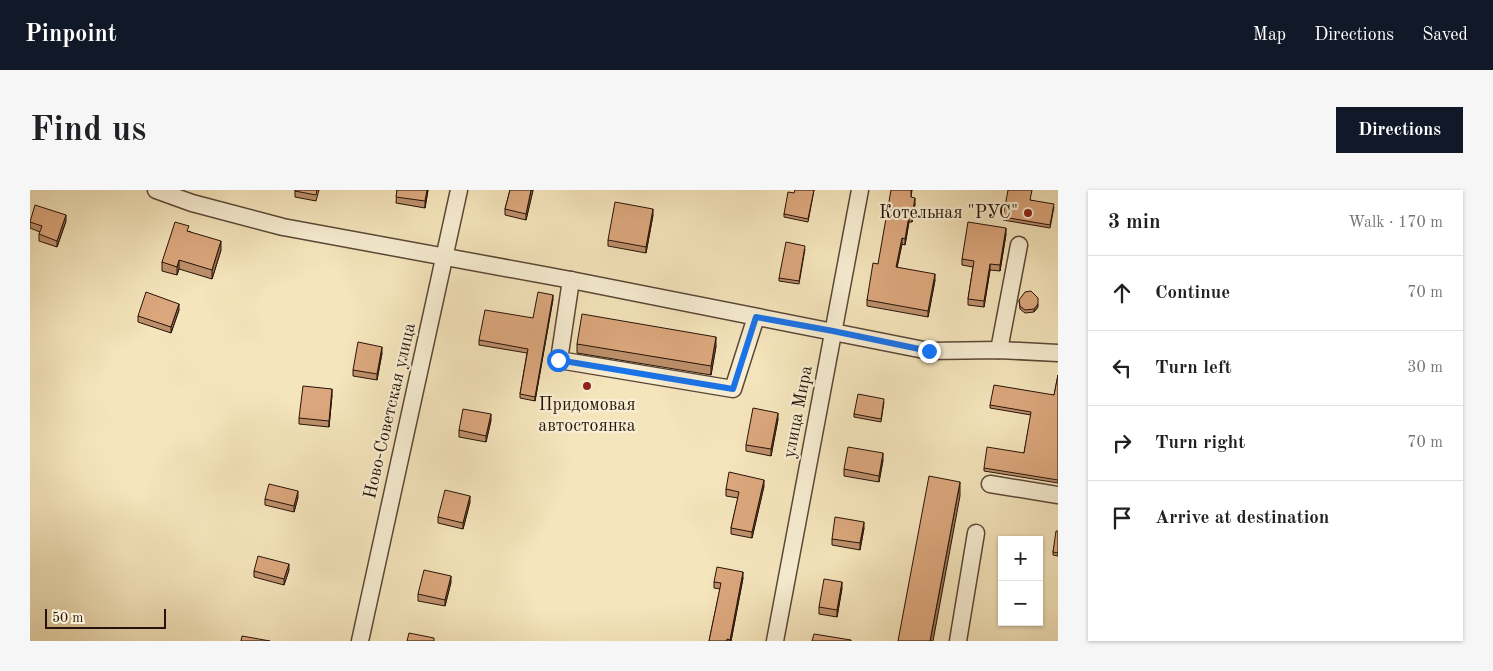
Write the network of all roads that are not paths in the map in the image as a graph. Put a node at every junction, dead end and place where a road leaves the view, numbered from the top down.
1 (156, 190) edge
2 (459, 190) edge
3 (860, 190) edge
4 (1019, 245) dead end
5 (445, 256) junction
6 (571, 280) junction
7 (756, 317) junction
8 (833, 331) junction
9 (999, 350) junction
10 (1058, 353) edge
11 (990, 484) dead end
12 (1058, 495) edge
13 (976, 533) dead end
14 (360, 641) edge
15 (776, 641) edge
16 (958, 641) edge

1 - 5 street
2 - 5 street, Ново-Советская улица
3 - 8 street, улица Мира
4 - 9 street
5 - 6 street
5 - 14 street, Ново-Советская улица
6 - 7 street
6 - 7 street
7 - 8 street
8 - 9 street
8 - 15 street, улица Мира
9 - 10 street
11 - 12 street
13 - 16 street

